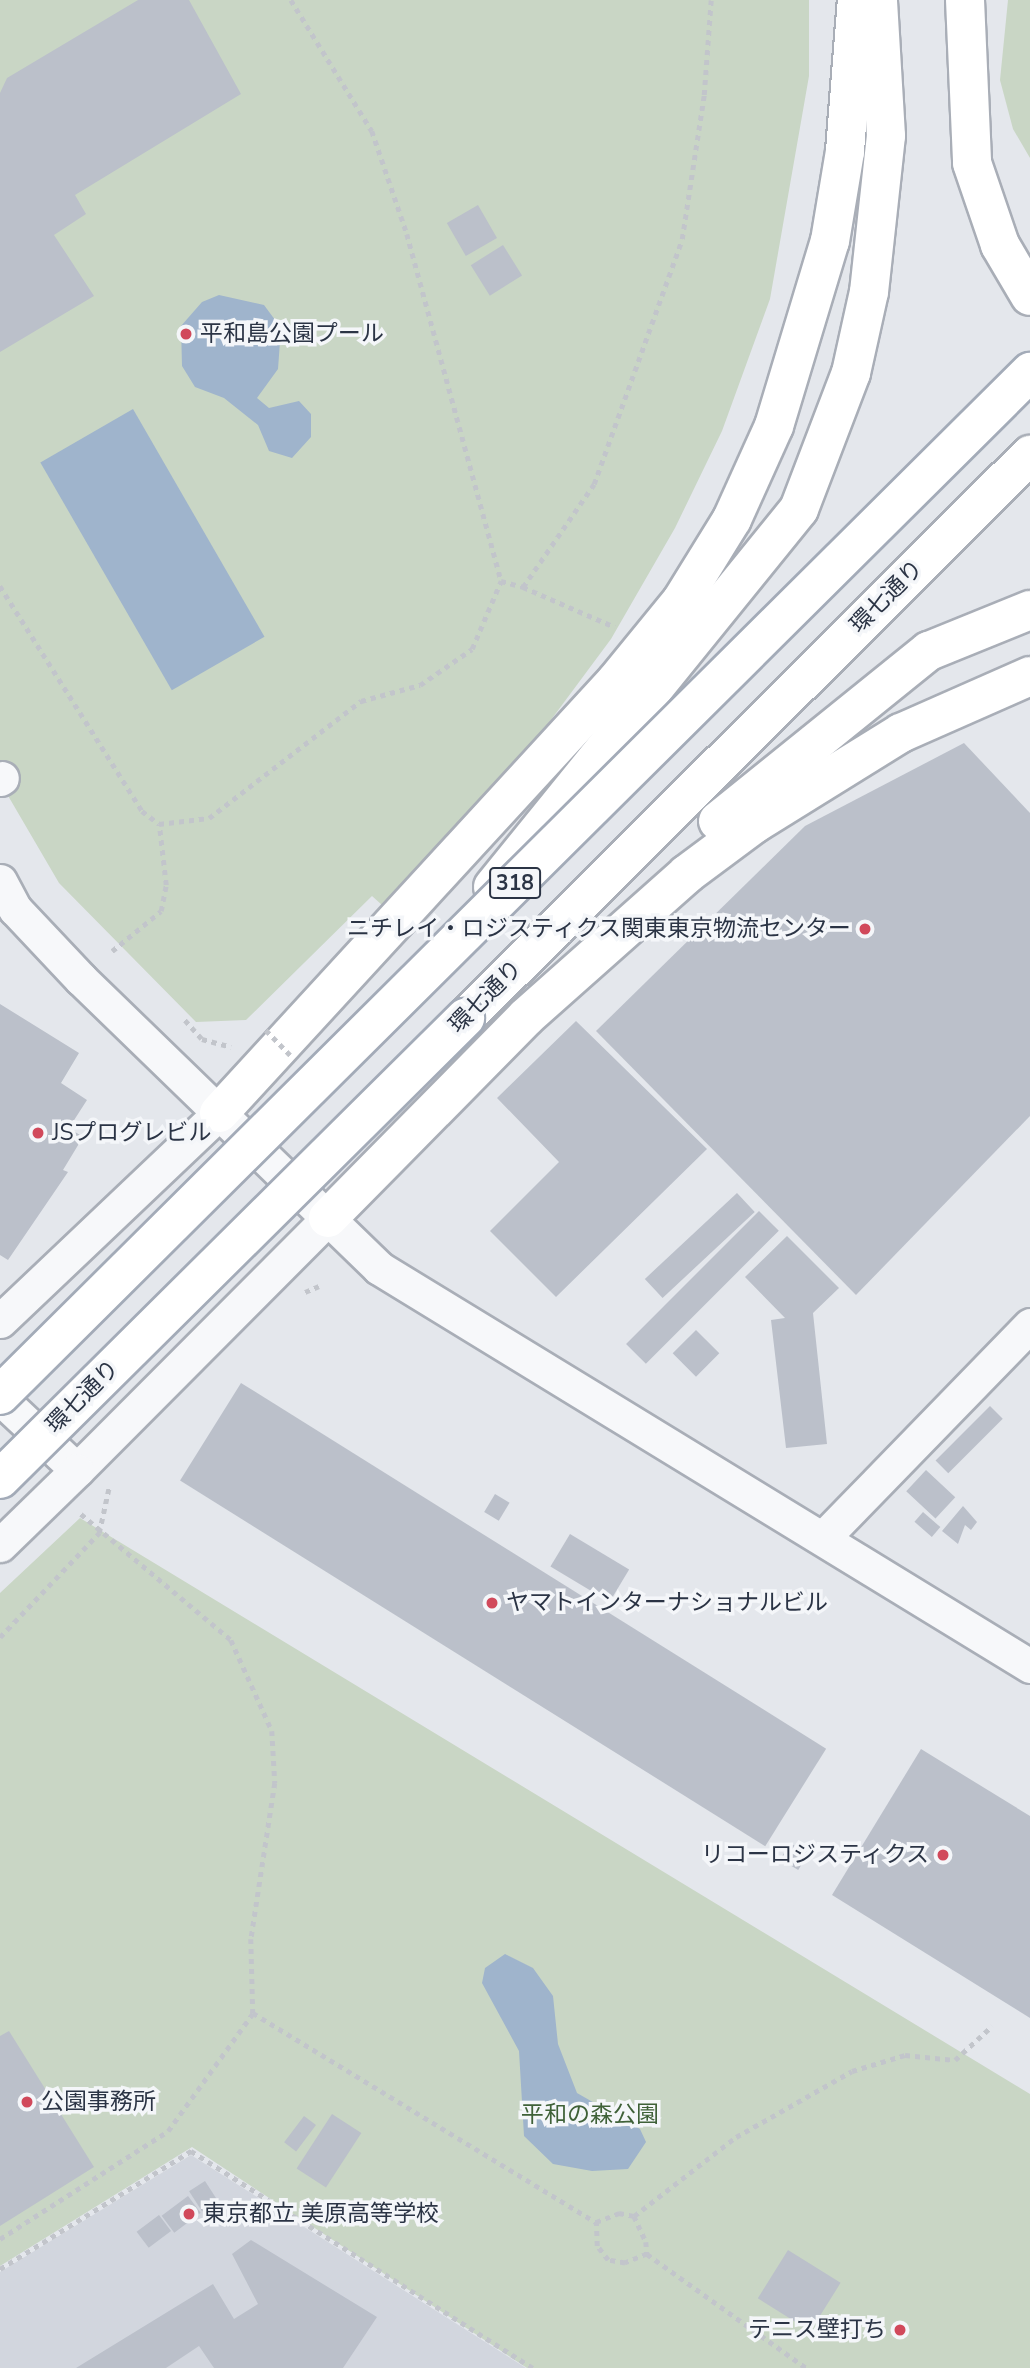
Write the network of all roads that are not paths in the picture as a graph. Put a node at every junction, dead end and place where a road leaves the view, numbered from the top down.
1 (857, 0) edge
2 (878, 0) edge
3 (965, 0) edge
4 (1030, 296) edge
5 (1030, 372) edge
6 (1030, 455) edge
7 (1030, 610) edge
8 (1030, 676) edge
9 (0, 881) edge
10 (425, 973) junction
11 (465, 1018) junction
12 (219, 1112) junction
13 (328, 1218) junction
14 (0, 1321) edge
15 (1030, 1325) edge
16 (0, 1396) edge
17 (77, 1469) junction
18 (0, 1479) edge
19 (823, 1538) junction
20 (0, 1545) edge
21 (1030, 1666) edge

1 - 12 main road
2 - 10 main road, bridge
3 - 4 main road
5 - 10 main road, 318, bridge
6 - 11 main road, 環七通り / 318
7 - 11 main road
8 - 13 main road
9 - 12 street
10 - 16 main road, 318, bridge
11 - 18 main road, 環七通り / 318, bridge
12 - 13 street
12 - 14 street
13 - 17 street
13 - 19 street
15 - 19 street
16 - 17 street
17 - 20 street
19 - 21 street

